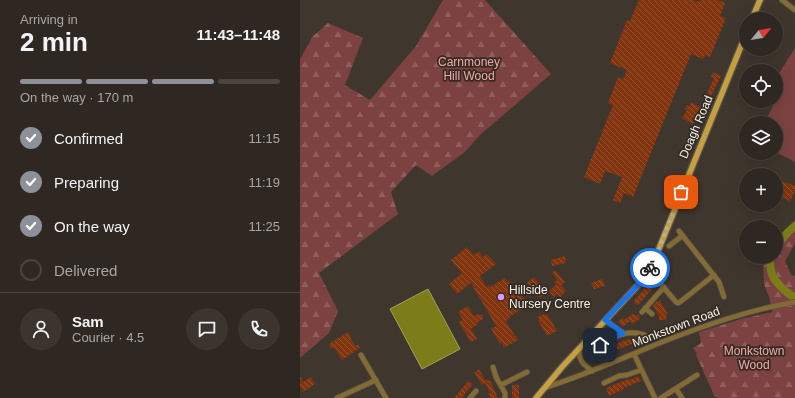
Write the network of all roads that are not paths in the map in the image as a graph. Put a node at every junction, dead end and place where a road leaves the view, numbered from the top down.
1 (760, 0) edge
2 (782, 0) edge
3 (795, 10) edge
4 (755, 12) edge
5 (739, 51) edge
6 (679, 231) dead end
7 (682, 236) junction
8 (669, 246) dead end
9 (647, 273) junction
10 (714, 275) junction
11 (664, 287) junction
12 (724, 297) dead end
13 (795, 302) edge
14 (652, 314) dead end
15 (605, 320) junction
16 (623, 333) junction
17 (645, 336) dead end
18 (600, 345) dead end
19 (579, 349) junction
20 (634, 354) junction
21 (361, 355) dead end
22 (493, 367) dead end
23 (642, 370) junction
24 (592, 371) junction
25 (527, 372) dead end
26 (697, 375) dead end
27 (376, 380) junction
28 (604, 383) dead end
29 (500, 385) junction
30 (544, 388) junction
31 (676, 389) junction
32 (476, 391) dead end
33 (473, 397) edge
34 (337, 398) edge
35 (386, 398) edge
36 (505, 398) edge
37 (536, 398) edge
38 (655, 398) edge
39 (661, 398) edge
40 (682, 398) edge

1 - 4 main road
2 - 3 street
5 - 9 main road, Doagh Road
6 - 7 street
7 - 8 street
7 - 10 street
9 - 11 street
9 - 15 main road, Doagh Road
10 - 11 street
10 - 12 street
11 - 14 street
13 - 20 street, Monkstown Road
15 - 16 street
15 - 19 main road, Doagh Road
16 - 17 street
16 - 18 street
19 - 24 street
19 - 30 main road, Doagh Road
20 - 23 street
20 - 24 street, Monkstown Road
21 - 27 street
22 - 29 street
23 - 28 street
23 - 38 street
24 - 30 street, Monkstown Road
25 - 29 street
26 - 31 street
27 - 34 street
27 - 35 street
29 - 36 street
30 - 37 main road, Doagh Road
31 - 39 street
31 - 40 street
32 - 33 street

